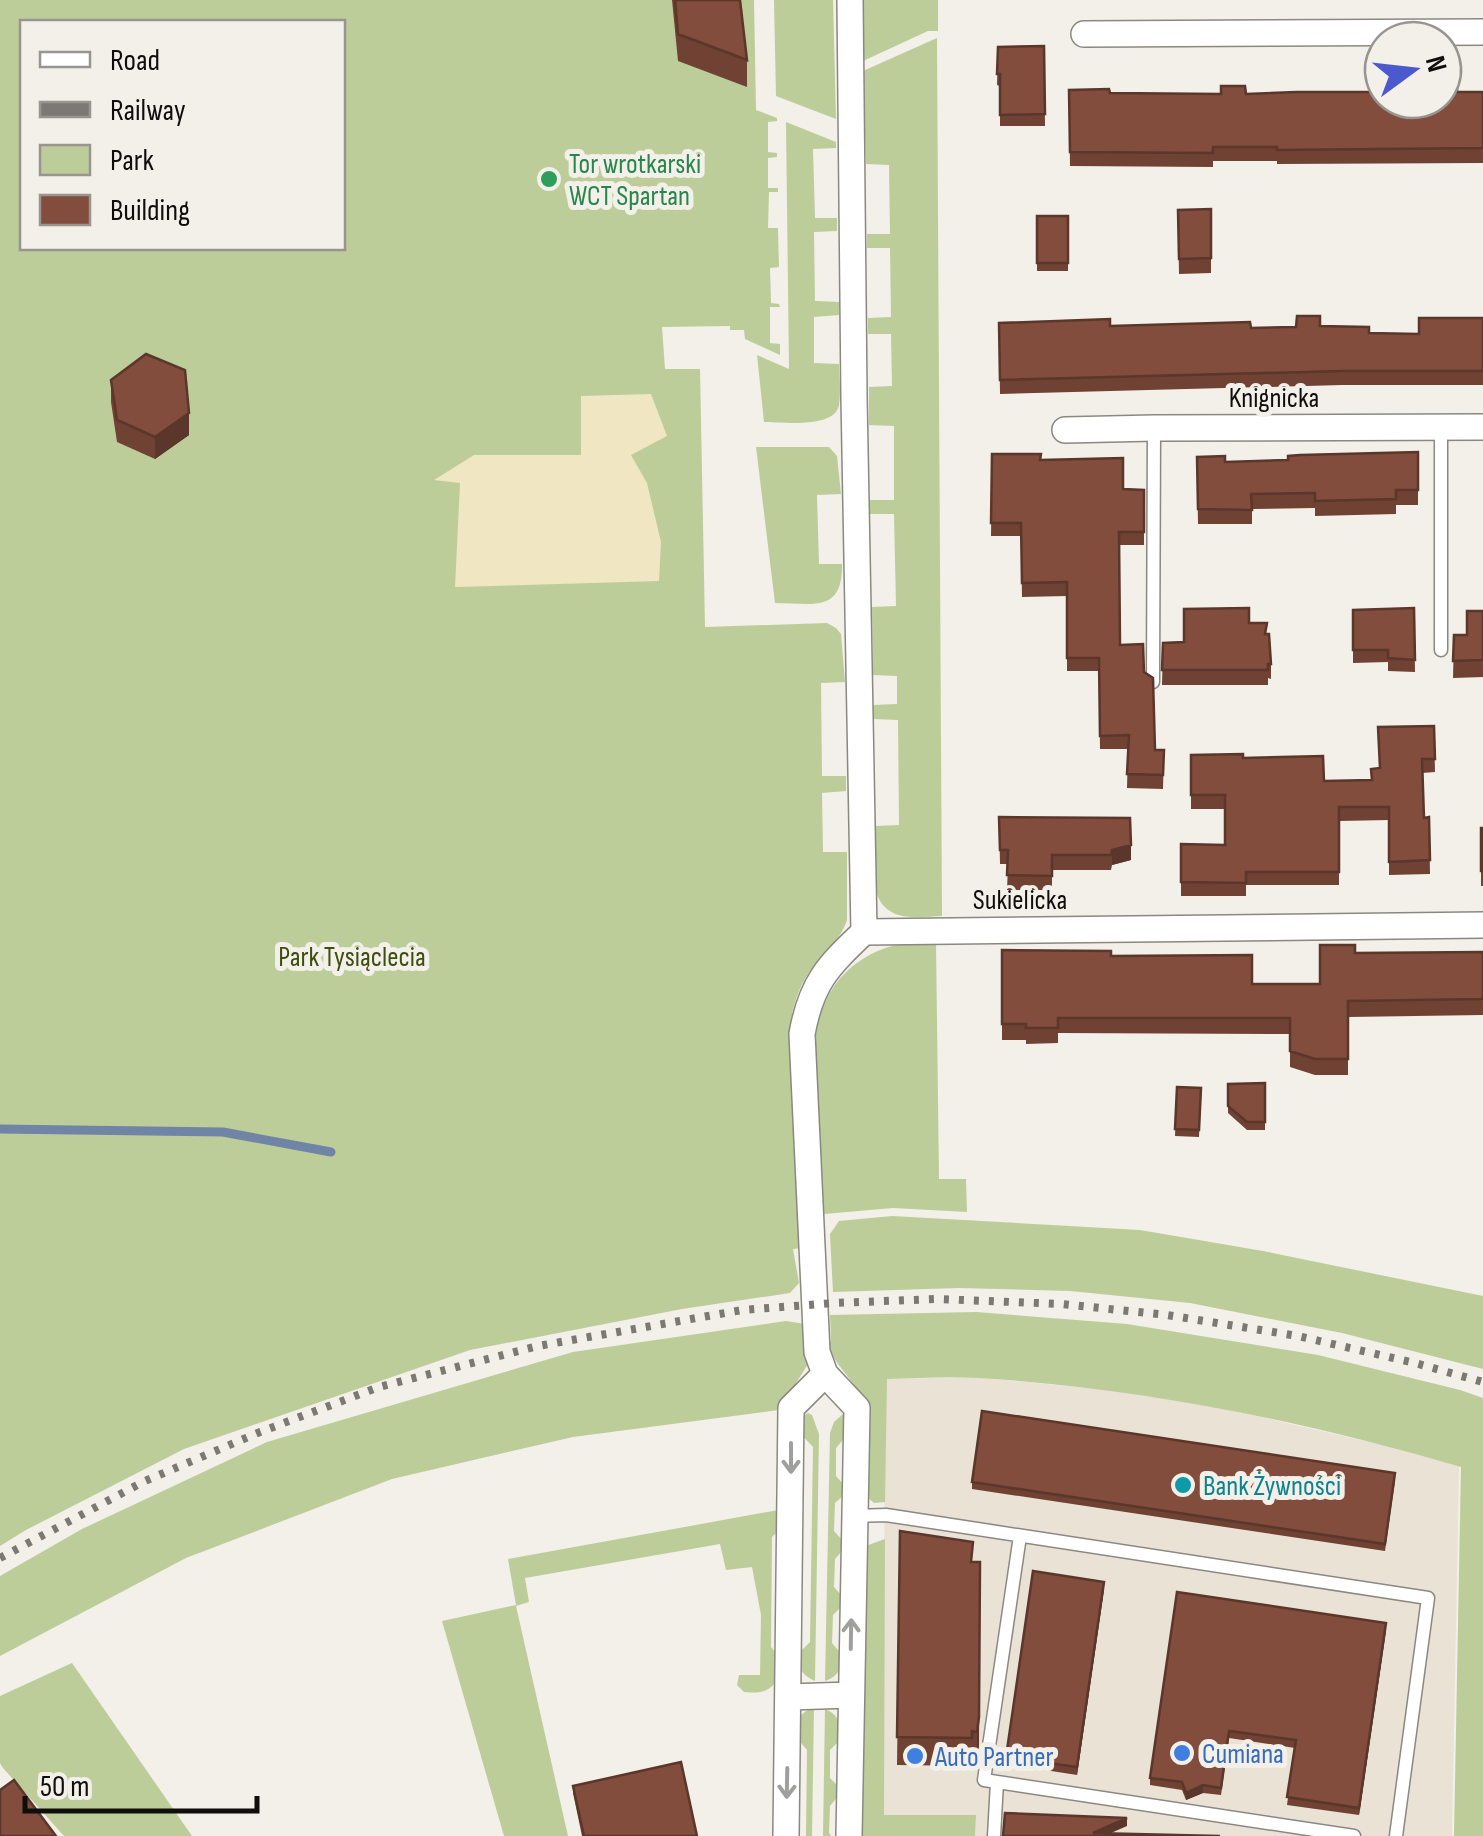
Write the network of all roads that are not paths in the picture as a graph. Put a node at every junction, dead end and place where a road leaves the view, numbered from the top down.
1 (850, 0) edge
2 (1483, 32) edge
3 (1084, 34) dead end
4 (1441, 427) junction
5 (1483, 427) edge
6 (1154, 428) junction
7 (1065, 430) dead end
8 (1441, 650) dead end
9 (1153, 682) edge
10 (1483, 925) edge
11 (864, 932) junction
12 (825, 1374) junction
13 (854, 1516) junction
14 (1020, 1536) junction
15 (850, 1695) junction
16 (789, 1697) junction
17 (997, 1782) junction
18 (786, 1836) edge
19 (849, 1836) edge
20 (994, 1836) edge
21 (1354, 1836) edge
22 (1396, 1836) edge

1 - 11 street
2 - 3 street
4 - 5 street, Knignicka
4 - 6 street, Knignicka
4 - 8 lane
6 - 7 street, Knignicka
6 - 9 lane
10 - 11 street, Sukielicka
11 - 12 street
12 - 13 street
12 -> 16 street
13 - 14 lane
15 -> 13 street
14 - 17 lane
14 - 22 lane
15 - 16 street
15 - 19 street
16 -> 18 street
17 - 20 lane
17 - 21 lane

